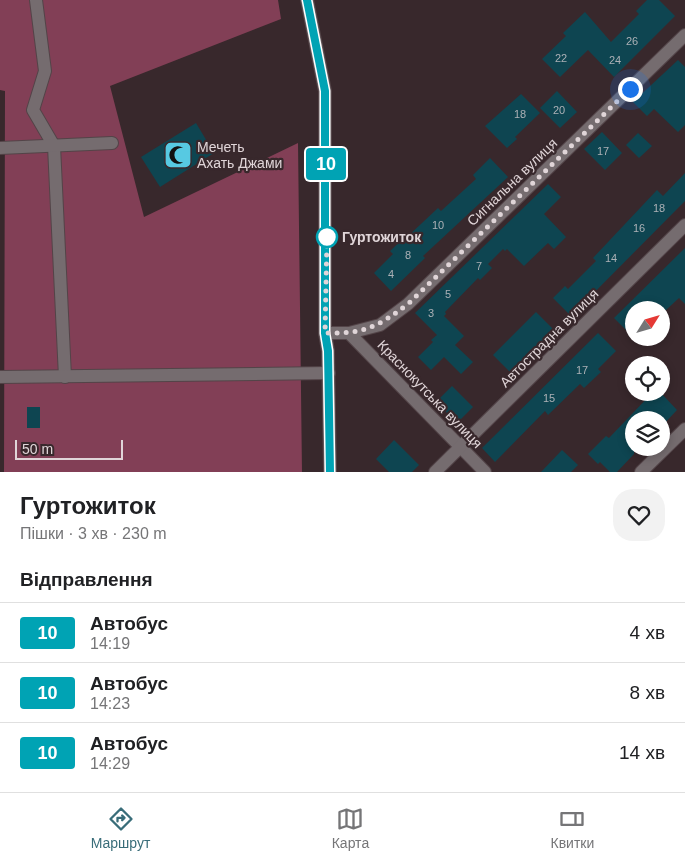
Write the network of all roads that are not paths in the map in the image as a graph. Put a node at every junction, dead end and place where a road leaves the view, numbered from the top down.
1 (36, 0) edge
2 (307, 0) edge
3 (685, 35) edge
4 (112, 143) dead end
5 (54, 146) junction
6 (0, 148) edge
7 (685, 225) edge
8 (325, 333) junction
9 (349, 333) junction
10 (329, 373) junction
11 (65, 376) junction
12 (0, 377) edge
13 (685, 429) edge
14 (460, 447) junction
15 (330, 472) edge
16 (435, 472) edge
17 (485, 472) edge
18 (641, 472) edge

1 - 5 street
2 - 8 street
3 - 9 street, Сигнальна вулиця
4 - 5 street
5 - 6 street
5 - 11 street
7 - 14 street, Автострадна вулиця
8 - 9 street
8 - 10 street
9 - 14 street, Краснокутська вулиця
10 - 11 street
10 - 15 street
11 - 12 street
13 - 18 street
14 - 16 street, Автострадна вулиця
14 - 17 street, Краснокутська вулиця

